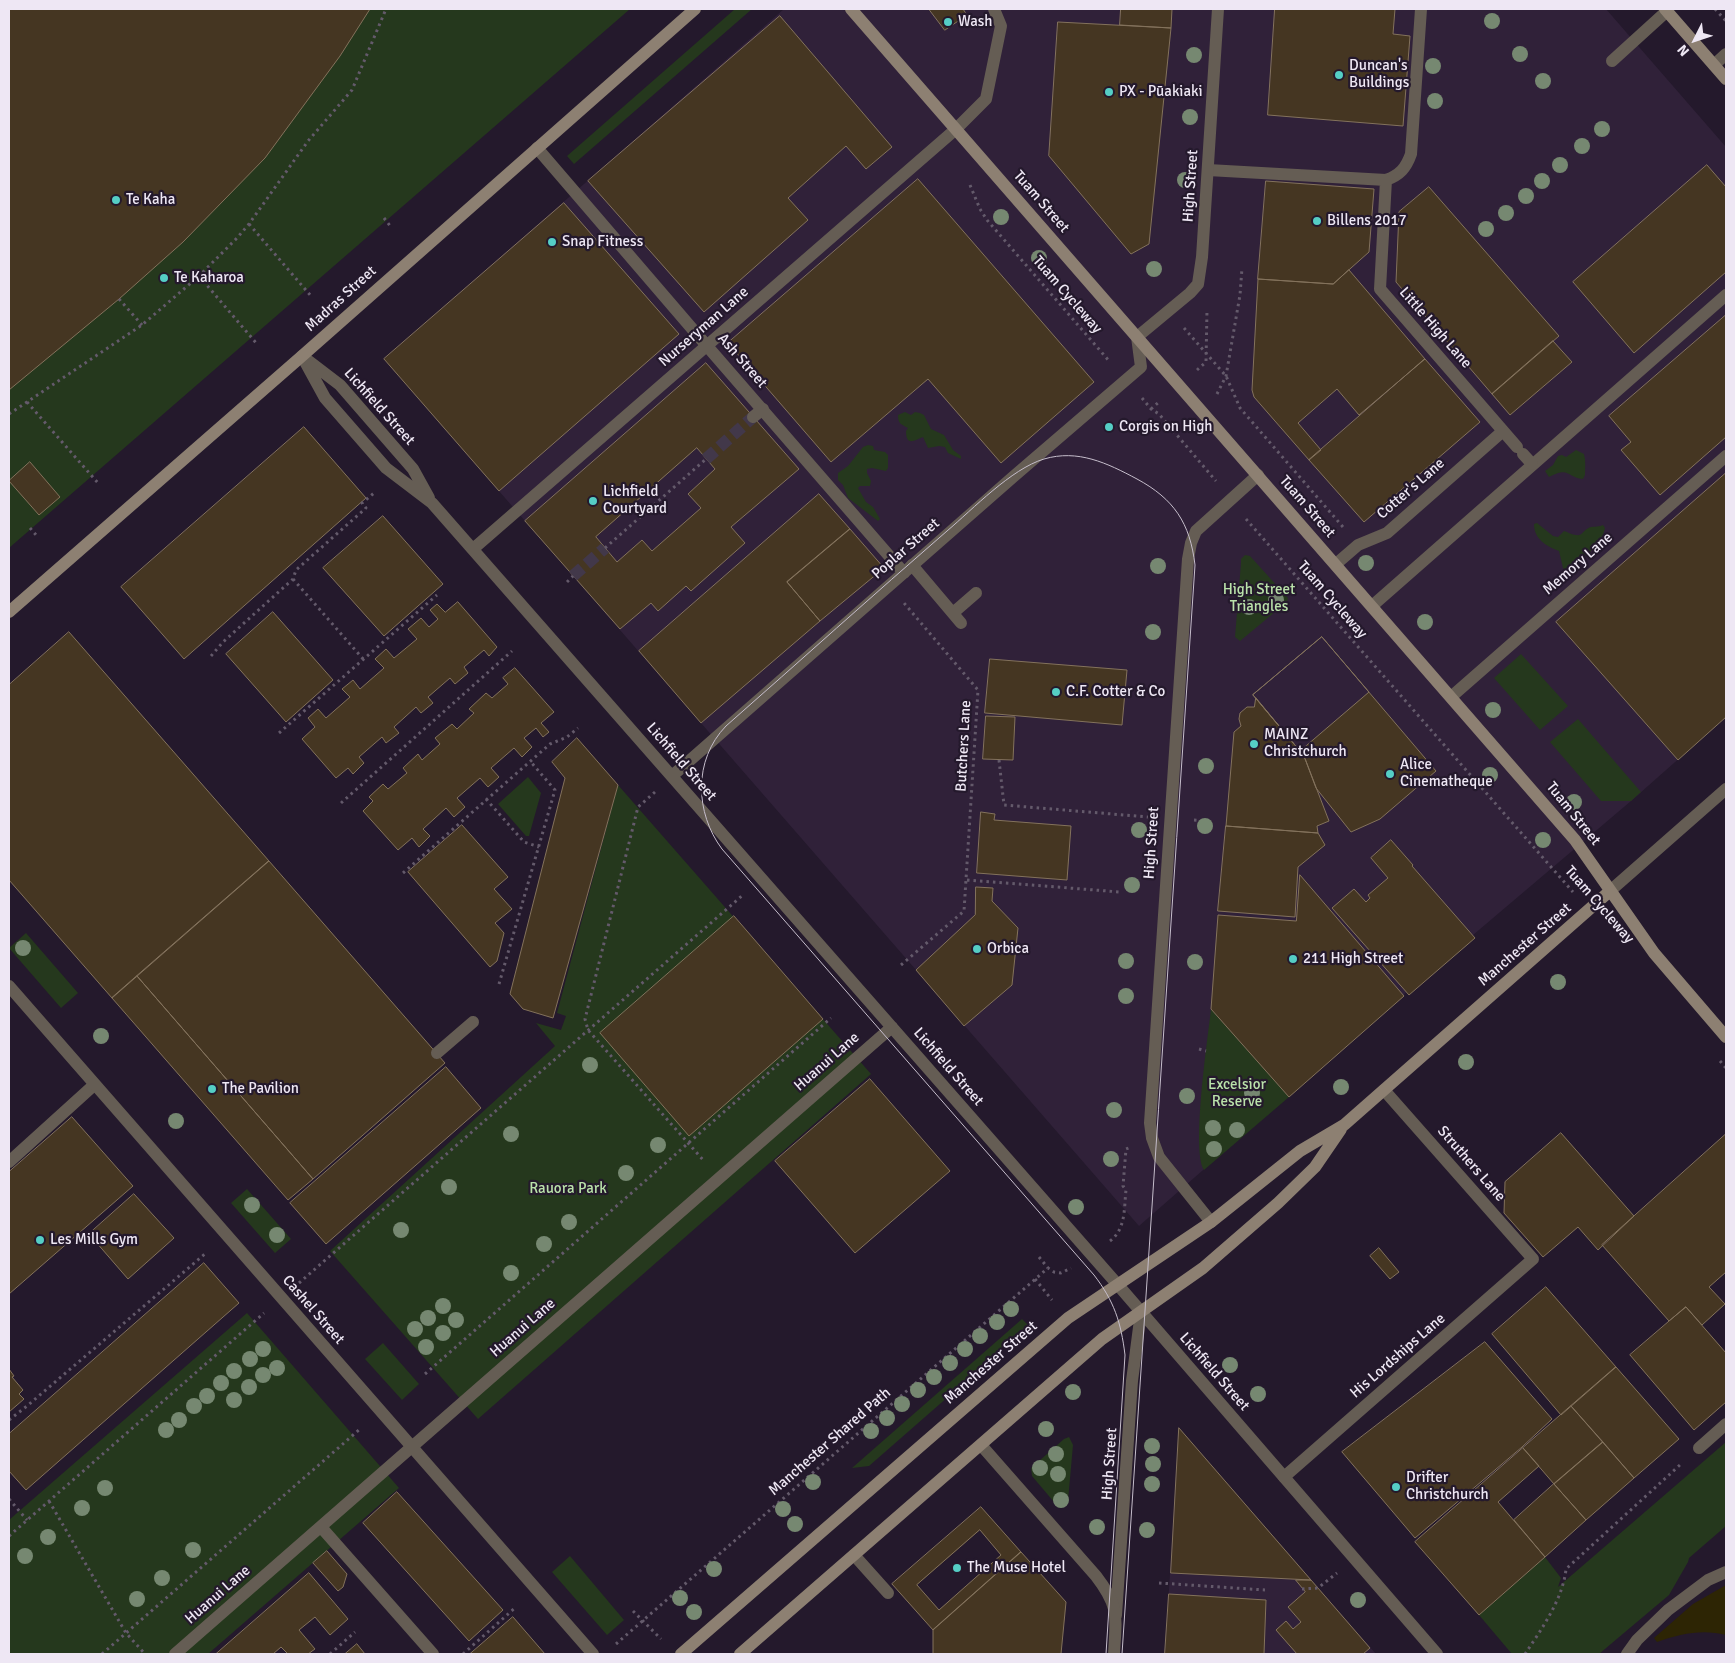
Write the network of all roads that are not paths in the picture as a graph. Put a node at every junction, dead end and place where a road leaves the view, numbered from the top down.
1 (694, 9) edge
2 (851, 9) edge
3 (994, 9) edge
4 (1218, 9) edge
5 (1421, 9) edge
6 (1666, 10) edge
7 (1726, 54) edge
8 (1612, 61) dead end
9 (1714, 65) junction
10 (1726, 79) edge
11 (956, 129) junction
12 (537, 148) junction
13 (1208, 170) junction
14 (1386, 180) junction
15 (1726, 295) edge
16 (1137, 337) junction
17 (708, 346) junction
18 (302, 356) junction
19 (1503, 431) junction
20 (1726, 456) edge
21 (1532, 464) junction
22 (1258, 475) junction
23 (432, 503) junction
24 (472, 549) junction
25 (1336, 564) junction
26 (908, 569) junction
27 (976, 593) dead end
28 (1372, 606) junction
29 (9, 612) edge
30 (1451, 697) junction
31 (672, 776) junction
32 (1726, 789) edge
33 (1610, 891) junction
34 (9, 986) edge
35 (473, 1022) dead end
36 (892, 1027) junction
37 (1726, 1037) edge
38 (437, 1053) dead end
39 (94, 1085) junction
40 (1384, 1090) junction
41 (1344, 1125) junction
42 (9, 1162) edge
43 (1211, 1222) junction
44 (1533, 1259) joint
45 (1118, 1285) junction
46 (1141, 1312) junction
47 (1726, 1424) edge
48 (981, 1445) junction
49 (411, 1448) junction
50 (1699, 1448) road end
51 (1284, 1477) junction
52 (320, 1527) junction
53 (854, 1555) junction
54 (1726, 1572) edge
55 (888, 1593) dead end
56 (1116, 1618) junction
57 (175, 1654) edge
58 (433, 1654) edge
59 (592, 1654) edge
60 (681, 1654) edge
61 (740, 1654) edge
62 (1114, 1654) edge
63 (1438, 1654) edge
64 (1627, 1654) edge

1 - 12 main road, Madras Street
2 - 11 main road, Tuam Street
3 - 11 street, Nurseryman Lane
4 - 13 street, High Street
5 - 14 street
6 - 8 street
6 - 9 main road
7 - 9 street
9 - 10 main road
11 - 16 main road, Tuam Street
11 - 17 street, Nurseryman Lane
12 - 17 street, Ash Street
12 - 18 main road, Madras Street
13 - 14 street
13 - 16 street, High Street
14 - 19 street, Little High Lane
15 - 21 street
16 - 22 main road, Tuam Street
16 - 26 street, Poplar Street
17 - 24 street, Nurseryman Lane
17 - 26 street, Ash Street
18 - 23 street, Lichfield Street
18 - 23 street, Lichfield Street
18 - 29 main road, Madras Street
19 - 21 street, Little High Lane
19 - 25 street, Cotter's Lane
20 - 30 street, Memory Lane
21 - 28 street
22 - 25 main road, Tuam Street
22 - 43 street, High Street
23 - 24 street, Lichfield Street
24 - 31 street, Lichfield Street
25 - 28 main road, Tuam Street
26 - 27 street, Ash Street
26 - 31 street, Poplar Street
28 - 30 main road, Tuam Street
30 - 33 main road, Tuam Street
31 - 36 street, Lichfield Street
32 - 33 street, Manchester Street
33 - 37 main road, Tuam Street
33 - 40 main road, Manchester Street
34 - 39 street, Cashel Street
35 - 38 street
36 - 45 street, Lichfield Street
36 - 49 street, Huanui Lane
39 - 42 street
39 - 49 street, Cashel Street
40 - 41 main road, Manchester Street
40 - 44 street, Struthers Lane
41 - 43 main road, Manchester Street
41 - 46 main road, Manchester Street
43 - 45 main road, Manchester Street
44 - 51 street, His Lordships Lane
45 - 46 street, Lichfield Street
45 - 60 main road, Manchester Street
46 - 48 main road, Manchester Street
46 - 51 street, Lichfield Street
46 - 56 street, High Street
47 - 50 street
48 - 53 main road, Manchester Street
48 - 56 street, High Street
49 - 52 street, Huanui Lane
49 - 59 street, Cashel Street
51 - 63 street, Lichfield Street
52 - 57 street, Huanui Lane
52 - 58 street
53 - 55 street
53 - 61 main road, Manchester Street
54 - 64 street
56 - 62 street, High Street

